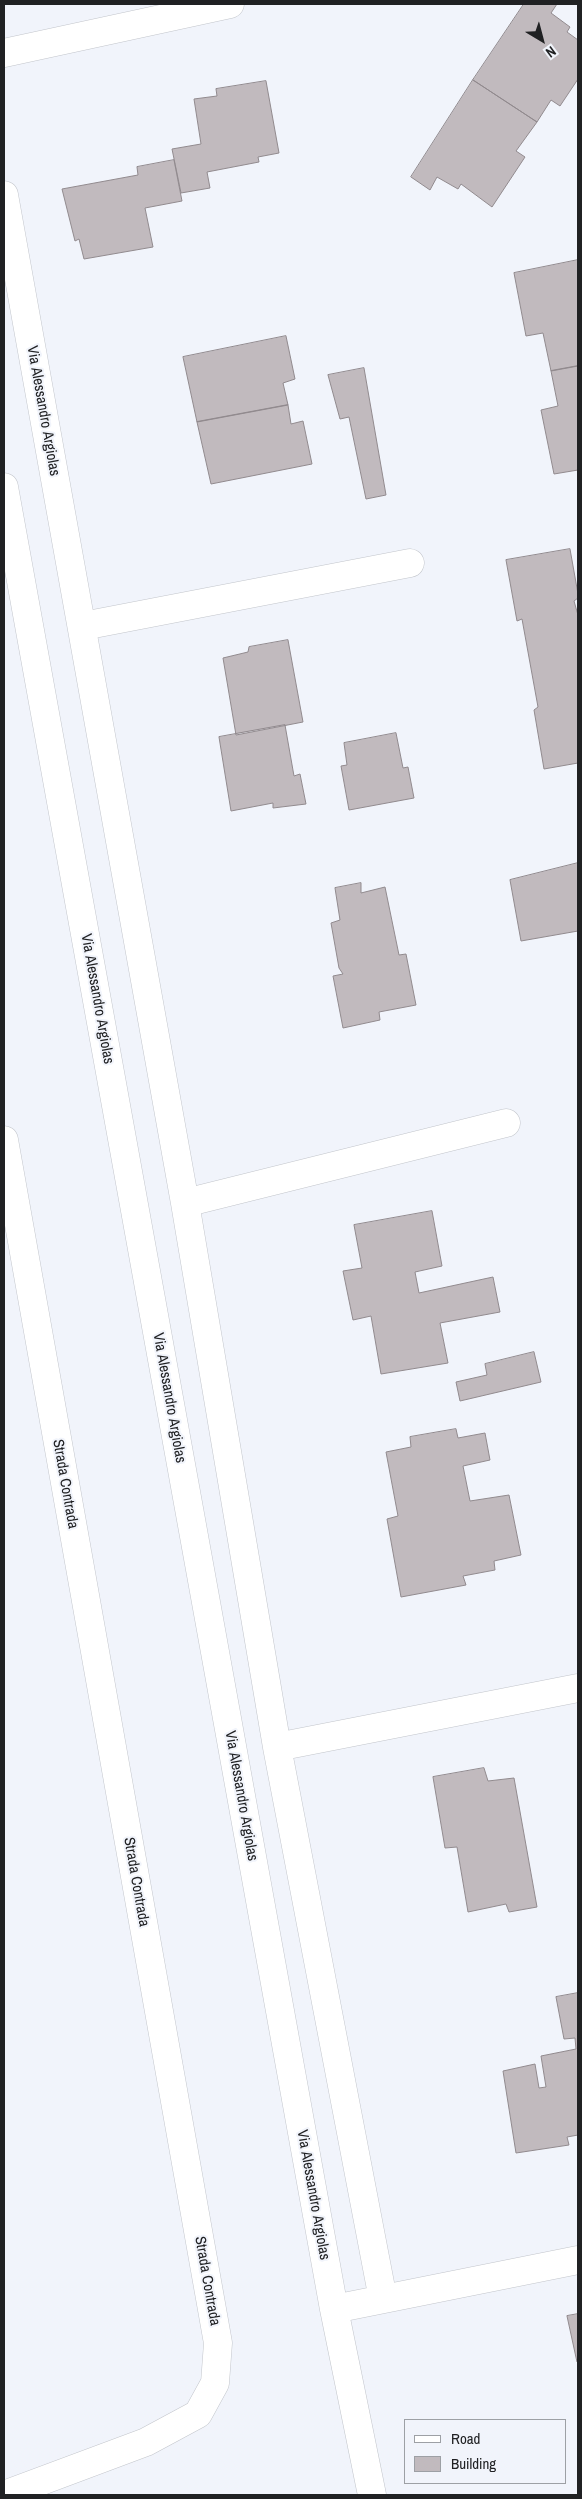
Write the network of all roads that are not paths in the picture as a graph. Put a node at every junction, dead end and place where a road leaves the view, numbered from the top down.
1 (230, 4) edge
2 (4, 53) edge
3 (4, 195) edge
4 (4, 487) edge
5 (410, 563) dead end
6 (82, 626) junction
7 (506, 1123) dead end
8 (4, 1140) edge
9 (185, 1202) junction
10 (578, 1688) edge
11 (277, 1747) junction
12 (578, 2260) edge
13 (383, 2299) junction
14 (334, 2309) junction
15 (4, 2495) edge
16 (372, 2495) edge

1 - 2 street
3 - 6 street, Via Alessandro Argiolas
4 - 14 street, Via Alessandro Argiolas
5 - 6 street
6 - 9 street, Via Alessandro Argiolas
7 - 9 street
8 - 15 street, Strada Contrada
9 - 11 street, Via Alessandro Argiolas
10 - 11 street
11 - 13 street, Via Alessandro Argiolas
12 - 13 street
13 - 14 street
14 - 16 street, Via Alessandro Argiolas

